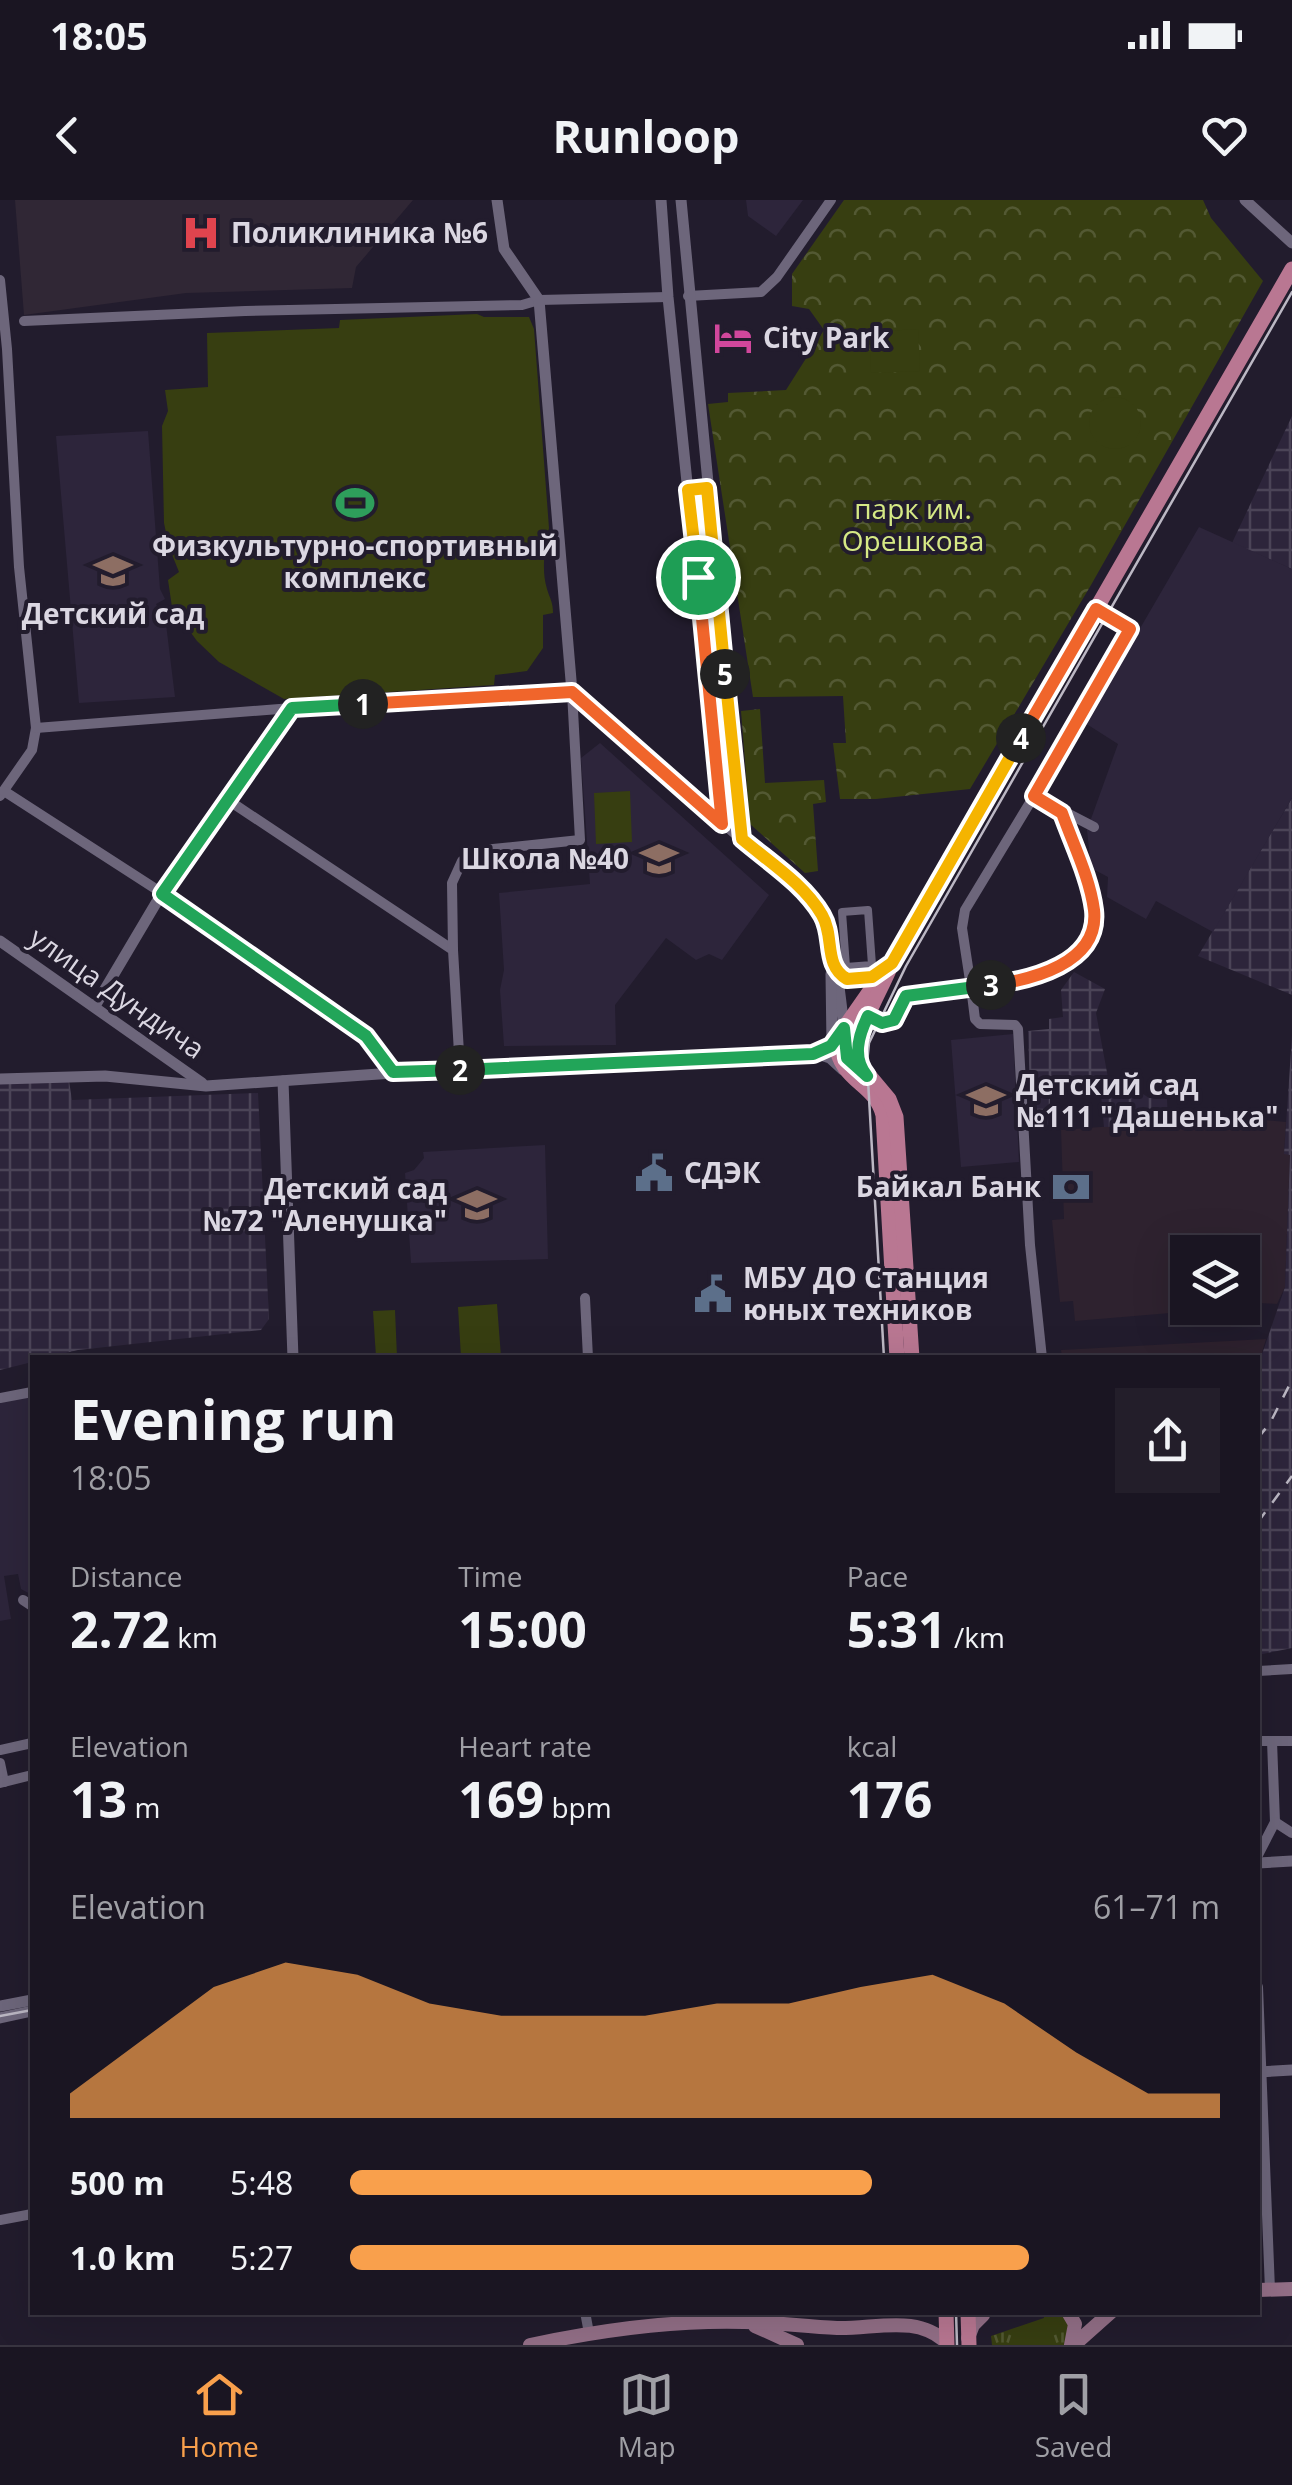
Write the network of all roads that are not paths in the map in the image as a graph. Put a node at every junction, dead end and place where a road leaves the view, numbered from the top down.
1 (497, 200) edge
2 (662, 200) edge
3 (681, 200) edge
4 (831, 200) edge
5 (1245, 200) edge
6 (1292, 243) edge
7 (1292, 269) edge
8 (0, 280) edge
9 (688, 296) junction
10 (668, 297) junction
11 (539, 300) junction
12 (24, 320) dead end
13 (2, 326) edge
14 (707, 488) junction
15 (688, 490) junction
16 (1096, 609) junction
17 (724, 674) junction
18 (708, 675) junction
19 (572, 692) junction
20 (292, 708) junction
21 (36, 728) junction
22 (732, 760) junction
23 (718, 762) junction
24 (2, 793) edge
25 (1034, 796) junction
26 (228, 800) junction
27 (1062, 813) junction
28 (722, 824) junction
29 (1094, 828) dead end
30 (742, 839) junction
31 (162, 894) junction
32 (0, 941) edge
33 (453, 950) junction
34 (892, 963) junction
35 (839, 966) junction
36 (971, 987) junction
37 (95, 1006) junction
38 (868, 1016) junction
39 (839, 1035) junction
40 (815, 1053) junction
41 (460, 1070) junction
42 (844, 1070) junction
43 (393, 1072) junction
44 (867, 1076) junction
45 (0, 1079) edge
46 (283, 1080) junction
47 (206, 1086) junction
48 (585, 1298) dead end
49 (292, 1355) edge
50 (588, 1355) edge
51 (896, 1355) edge
52 (912, 1355) edge
53 (1042, 1355) edge
54 (30, 1392) edge
55 (0, 1398) edge
56 (1292, 1669) edge
57 (1260, 1671) edge
58 (1292, 1740) edge
59 (1272, 1741) junction
60 (1260, 1742) edge
61 (30, 1743) edge
62 (0, 1750) edge
63 (0, 1763) edge
64 (6, 1781) edge
65 (1275, 1822) junction
66 (1292, 1833) edge
67 (1260, 1851) edge
68 (1292, 1861) edge
69 (1260, 1863) edge
70 (30, 2000) edge
71 (0, 2006) edge
72 (30, 2011) edge
73 (0, 2018) edge
74 (1292, 2070) edge
75 (1260, 2072) edge
76 (30, 2214) edge
77 (0, 2220) edge
78 (1292, 2289) edge
79 (1264, 2290) edge
80 (586, 2315) edge
81 (946, 2315) edge
82 (979, 2315) edge
83 (1070, 2315) edge
84 (1107, 2315) edge
85 (745, 2322) junction
86 (838, 2328) junction
87 (589, 2333) junction
88 (968, 2342) edge
89 (947, 2344) edge
90 (530, 2345) edge
91 (797, 2345) edge
92 (822, 2345) edge
93 (1072, 2345) edge

1 - 11 street
2 - 10 street
3 - 9 street
4 - 9 street
5 - 6 street
7 - 16 main road
8 - 13 street
9 - 14 street
10 - 11 street
10 - 15 street
11 - 12 street
11 - 19 street
13 - 21 street
14 - 15 street
14 - 17 street
15 - 18 street
16 - 25 street
16 - 34 main road
17 - 18 street
17 - 22 street
18 - 23 street
19 - 20 street
19 - 28 street
19 - 33 street
20 - 21 street
20 - 26 street
21 - 24 street
22 - 23 street
22 - 30 street
23 - 28 street
24 - 31 street
25 - 27 street
25 - 36 street
26 - 31 street
26 - 33 street
27 - 29 street
27 - 36 street
28 - 30 street
30 - 35 street
31 - 37 street
31 - 43 street
32 - 37 street, улица Дундича
33 - 41 street
34 - 35 street
34 - 38 main road
34 - 39 main road
35 - 35 street
35 - 39 street
36 - 38 street
36 - 53 street
37 - 47 street, улица Дундича
38 - 44 main road
39 - 40 street
39 - 42 main road
39 - 44 street
40 - 41 street
40 - 42 street
41 - 43 street
42 - 51 main road
43 - 46 street
44 - 52 main road
45 - 47 street
46 - 47 street
46 - 49 street
48 - 50 street
54 - 55 street
56 - 57 street
58 - 59 street
59 - 60 street
59 - 65 street
61 - 62 street
63 - 64 street
65 - 66 street
65 - 67 street
68 - 69 street
70 - 71 street
72 - 73 street
74 - 75 street
75 - 79 street
76 - 77 street
78 - 79 main road
80 - 87 street
81 - 89 main road
82 - 88 main road
83 - 93 main road
84 - 93 main road
85 - 86 main road
85 - 87 main road
85 - 91 main road
86 - 89 main road
86 - 92 main road
87 - 90 main road

